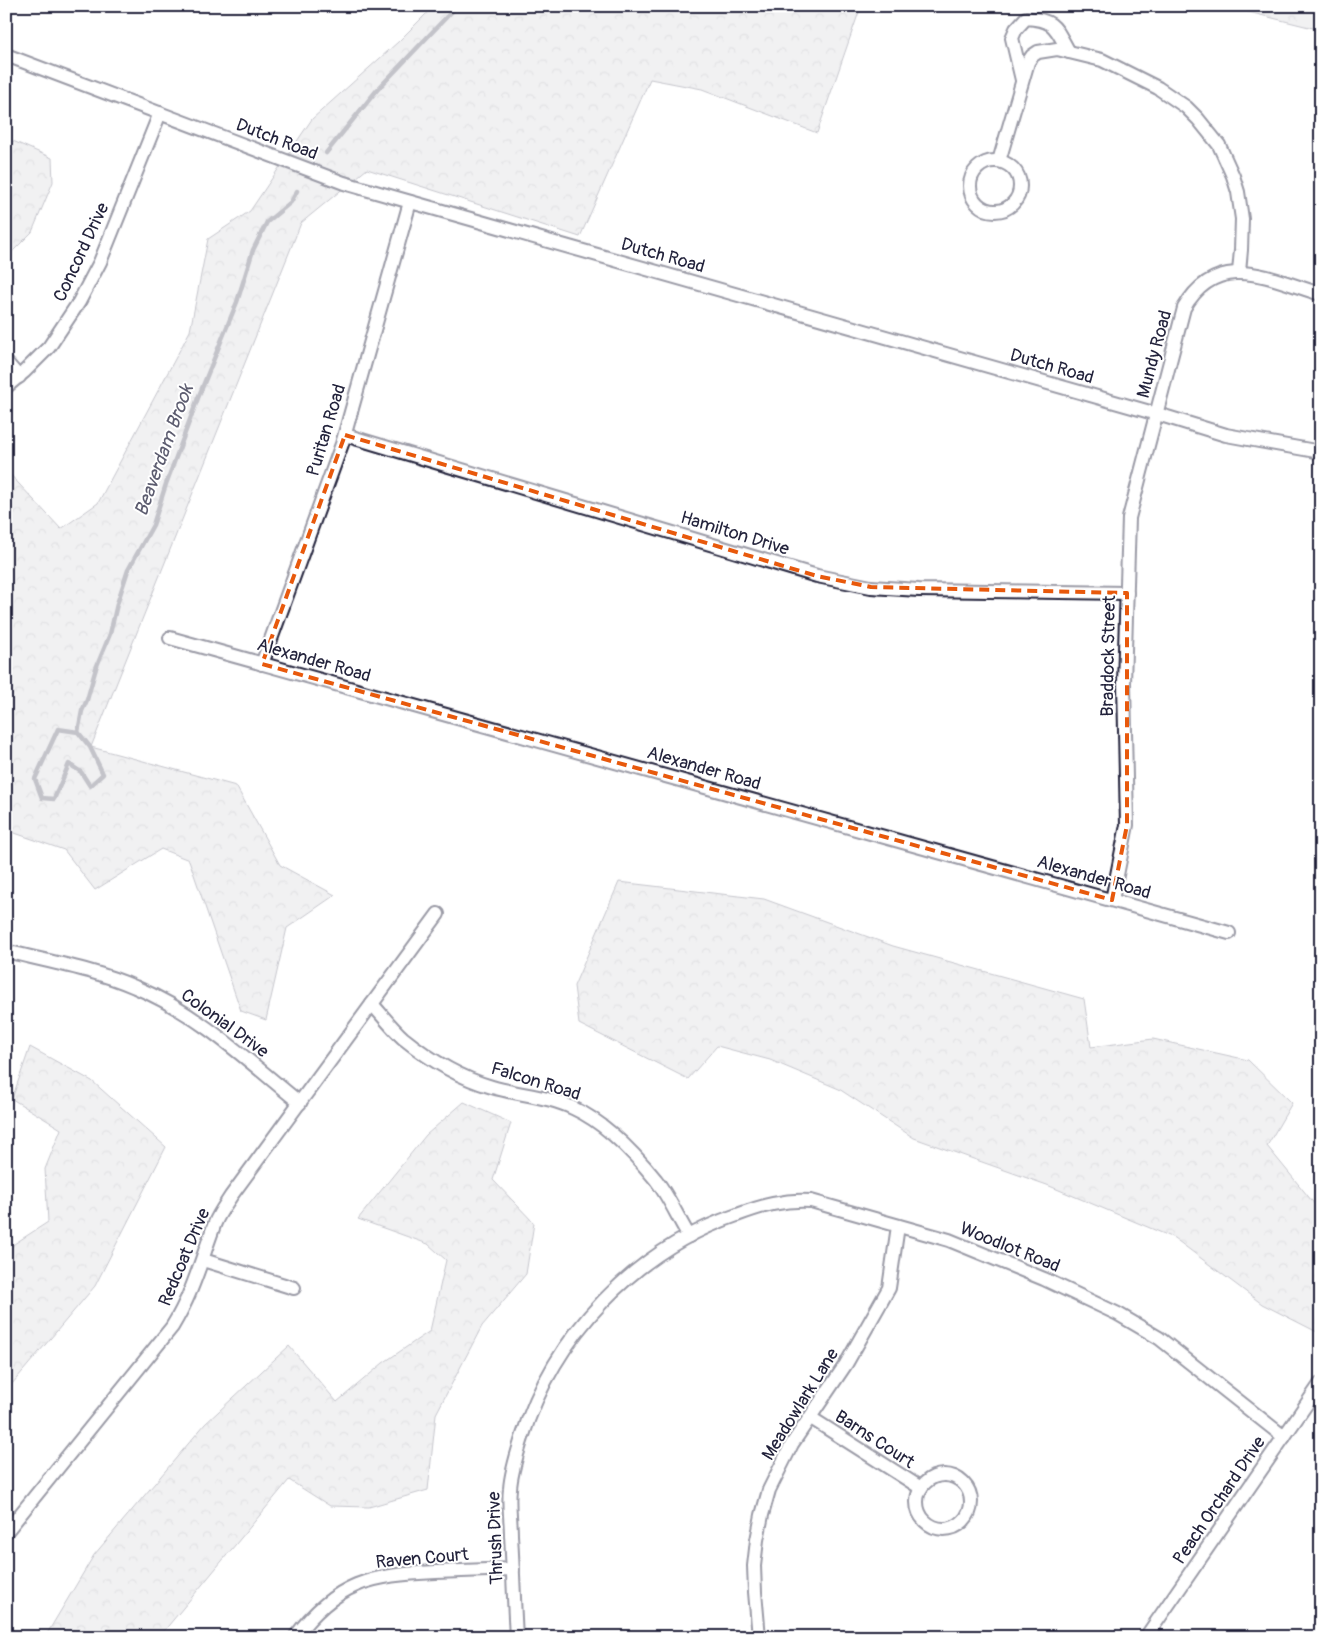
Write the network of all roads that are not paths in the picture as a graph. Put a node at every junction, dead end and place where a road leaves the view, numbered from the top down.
1 (1069, 52) junction
2 (6, 55) edge
3 (1022, 81) junction
4 (160, 113) junction
5 (999, 161) junction
6 (410, 202) junction
7 (1239, 272) junction
8 (1321, 294) edge
9 (6, 362) edge
10 (19, 377) junction
11 (6, 387) edge
12 (1156, 414) junction
13 (345, 435) junction
14 (1321, 452) edge
15 (1127, 593) junction
16 (170, 638) dead end
17 (262, 664) junction
18 (1112, 900) junction
19 (438, 914) dead end
20 (1229, 933) dead end
21 (6, 951) edge
22 (372, 1004) junction
23 (300, 1103) junction
24 (898, 1226) junction
25 (688, 1236) junction
26 (203, 1260) junction
27 (294, 1288) dead end
28 (1321, 1383) edge
29 (811, 1418) junction
30 (1284, 1437) junction
31 (921, 1488) junction
32 (6, 1532) edge
33 (513, 1569) junction
34 (295, 1637) edge
35 (516, 1637) edge
36 (759, 1637) edge
37 (1146, 1637) edge

1 - 3 street
1 - 3 street
1 - 7 street
2 - 4 street, Dutch Road
3 - 5 street
4 - 6 street, Dutch Road
4 - 10 street, Concord Drive
5 - 5 street
6 - 12 street, Dutch Road
6 - 13 street, Puritan Road
7 - 8 street, Mundy Road
7 - 12 street, Mundy Road
9 - 10 street
10 - 11 street, Concord Drive
12 - 14 street, Dutch Road
12 - 15 street, Braddock Street
13 - 15 street, Hamilton Drive
13 - 17 street, Puritan Road
15 - 18 street, Braddock Street
16 - 17 street, Alexander Road
17 - 18 street, Alexander Road
18 - 20 street, Alexander Road
19 - 22 street, Redcoat Drive
21 - 23 street, Colonial Drive
22 - 23 street, Redcoat Drive
22 - 25 street, Falcon Road
23 - 26 street, Redcoat Drive
24 - 25 street, Woodlot Road
24 - 29 street, Meadowlark Lane
24 - 30 street, Woodlot Road
25 - 33 street, Thrush Drive
26 - 27 street
26 - 32 street, Redcoat Drive
28 - 30 street, Peach Orchard Drive
29 - 31 street, Barns Court
29 - 36 street, Meadowlark Lane
30 - 37 street, Peach Orchard Drive
31 - 31 street
33 - 34 street, Raven Court
33 - 35 street, Thrush Drive

